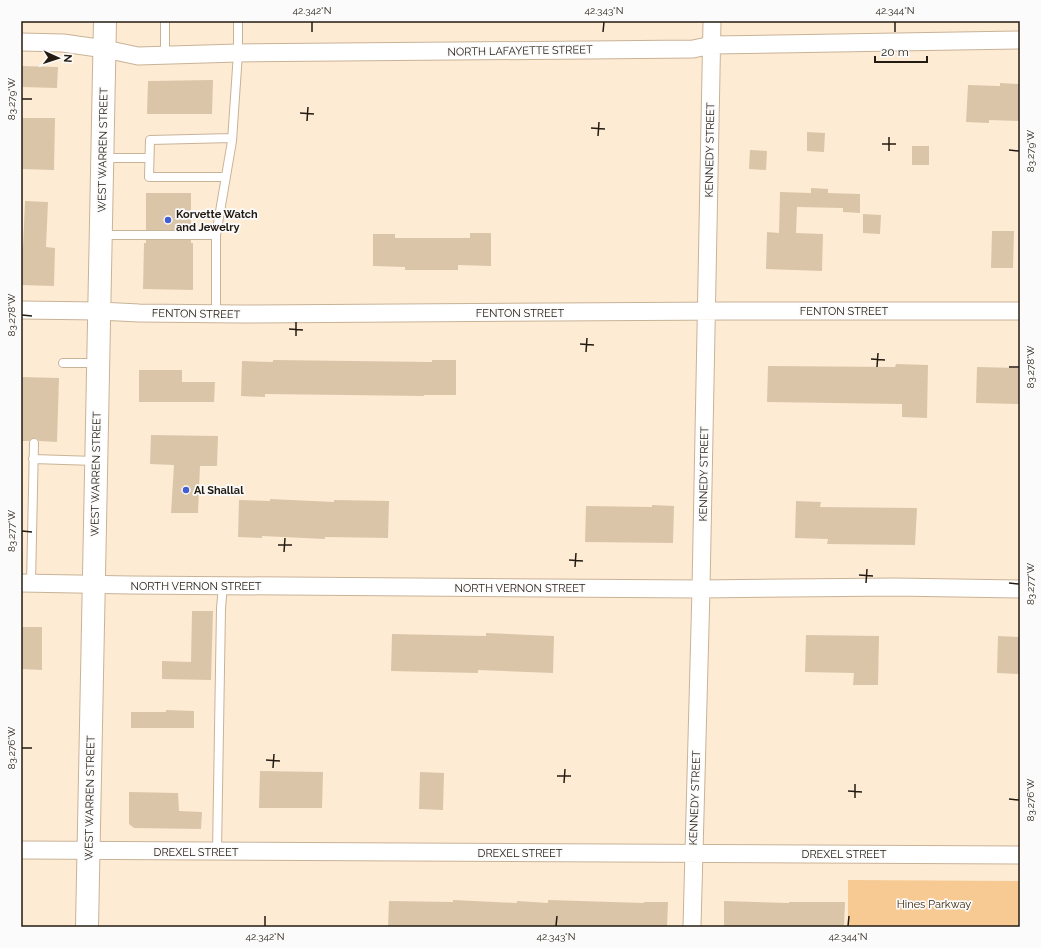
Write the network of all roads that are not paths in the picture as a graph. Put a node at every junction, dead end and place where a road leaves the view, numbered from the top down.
1 (106, 21) edge
2 (165, 21) edge
3 (238, 21) edge
4 (712, 21) edge
5 (1020, 40) edge
6 (21, 42) edge
7 (712, 46) junction
8 (105, 49) junction
9 (238, 53) junction
10 (166, 55) junction
11 (232, 138) junction
12 (103, 158) junction
13 (149, 158) junction
14 (226, 177) junction
15 (101, 235) junction
16 (216, 235) junction
17 (21, 310) edge
18 (99, 311) junction
19 (1020, 311) edge
20 (707, 312) junction
21 (216, 314) junction
22 (63, 363) dead end
23 (98, 363) junction
24 (34, 443) dead end
25 (34, 460) junction
26 (96, 461) junction
27 (26, 583) edge
28 (93, 584) junction
29 (223, 586) junction
30 (701, 589) junction
31 (1020, 589) edge
32 (21, 850) edge
33 (89, 851) junction
34 (217, 852) junction
35 (693, 853) junction
36 (1020, 855) edge
37 (87, 927) edge
38 (692, 927) edge

1 - 8 main road, WEST WARREN STREET
2 - 10 lane
3 - 9 lane
4 - 7 street, KENNEDY STREET
5 - 7 street, NORTH LAFAYETTE STREET
6 - 8 street, NORTH LAFAYETTE STREET
7 - 9 street, NORTH LAFAYETTE STREET
7 - 20 street, KENNEDY STREET
8 - 10 street, NORTH LAFAYETTE STREET
8 - 12 main road, WEST WARREN STREET
9 - 10 street, NORTH LAFAYETTE STREET
9 - 11 lane
11 - 13 lane
11 - 14 lane
12 - 13 lane
12 - 15 main road, WEST WARREN STREET
13 - 14 lane
14 - 16 lane
15 - 16 lane
15 - 18 main road, WEST WARREN STREET
16 - 21 lane
17 - 18 street, FENTON STREET
18 - 21 street, FENTON STREET
18 - 23 main road, WEST WARREN STREET
19 - 20 street, FENTON STREET
20 - 21 street, FENTON STREET
20 - 30 street, KENNEDY STREET
22 - 23 lane
23 - 26 main road, WEST WARREN STREET
24 - 25 lane
25 - 26 lane
25 - 27 lane
26 - 28 main road, WEST WARREN STREET
27 - 28 street, NORTH VERNON STREET
28 - 29 street, NORTH VERNON STREET
28 - 33 main road, WEST WARREN STREET
29 - 30 street, NORTH VERNON STREET
29 - 34 lane
30 - 31 street, NORTH VERNON STREET
30 - 35 street, KENNEDY STREET
32 - 33 street, DREXEL STREET
33 - 34 street, DREXEL STREET
33 - 37 main road, WEST WARREN STREET
34 - 35 street, DREXEL STREET
35 - 36 street, DREXEL STREET
35 - 38 street, KENNEDY STREET

